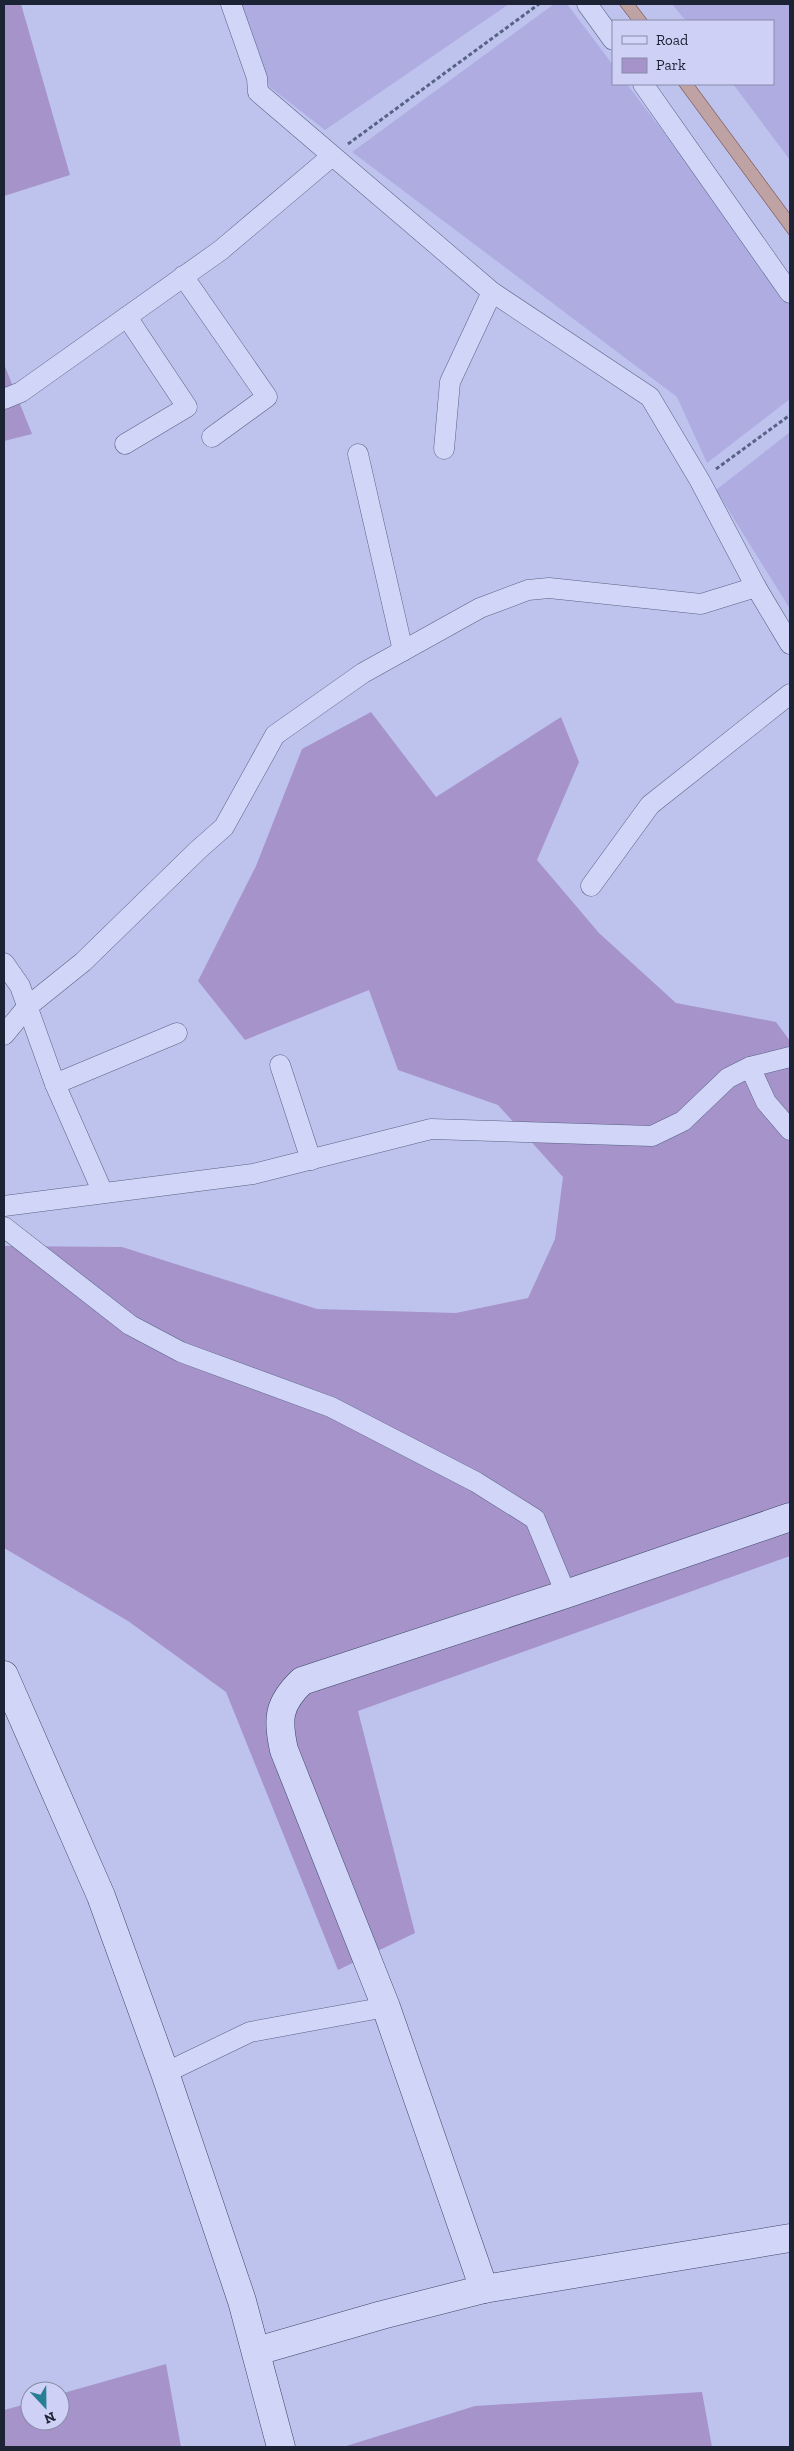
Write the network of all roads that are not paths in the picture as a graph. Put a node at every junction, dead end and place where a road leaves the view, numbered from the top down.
1 (231, 4) edge
2 (587, 4) edge
3 (612, 39) edge
4 (644, 85) edge
5 (332, 156) junction
6 (183, 276) junction
7 (492, 292) junction
8 (790, 293) edge
9 (127, 317) junction
10 (4, 399) edge
11 (212, 437) dead end
12 (125, 444) dead end
13 (444, 449) dead end
14 (358, 454) dead end
15 (756, 587) junction
16 (790, 644) edge
17 (403, 651) junction
18 (790, 694) edge
19 (591, 886) dead end
20 (4, 963) edge
21 (27, 1007) junction
22 (178, 1033) dead end
23 (4, 1035) edge
24 (790, 1057) edge
25 (280, 1065) dead end
26 (750, 1067) junction
27 (55, 1084) junction
28 (790, 1130) edge
29 (311, 1160) junction
30 (103, 1192) junction
31 (4, 1206) edge
32 (4, 1227) edge
33 (790, 1517) edge
34 (566, 1594) junction
35 (4, 1675) edge
36 (386, 2007) junction
37 (165, 2073) junction
38 (790, 2238) edge
39 (484, 2289) junction
40 (257, 2351) junction
41 (281, 2447) edge

1 - 5 street
2 - 3 street
4 - 8 street
5 - 6 street
5 - 7 street
6 - 9 street
6 - 11 street
7 - 13 street
7 - 15 street
9 - 10 street
9 - 12 street
14 - 17 street
15 - 16 street
15 - 17 street
17 - 21 street
18 - 19 street
20 - 21 street
21 - 23 street
21 - 27 street
22 - 27 street
24 - 26 street
25 - 29 street
26 - 28 street
26 - 29 street
27 - 30 street
29 - 30 street
30 - 31 street
32 - 34 street
33 - 34 street
34 - 36 street
35 - 37 street
36 - 37 street
36 - 39 street
37 - 40 street
38 - 39 street
39 - 40 street
40 - 41 street

